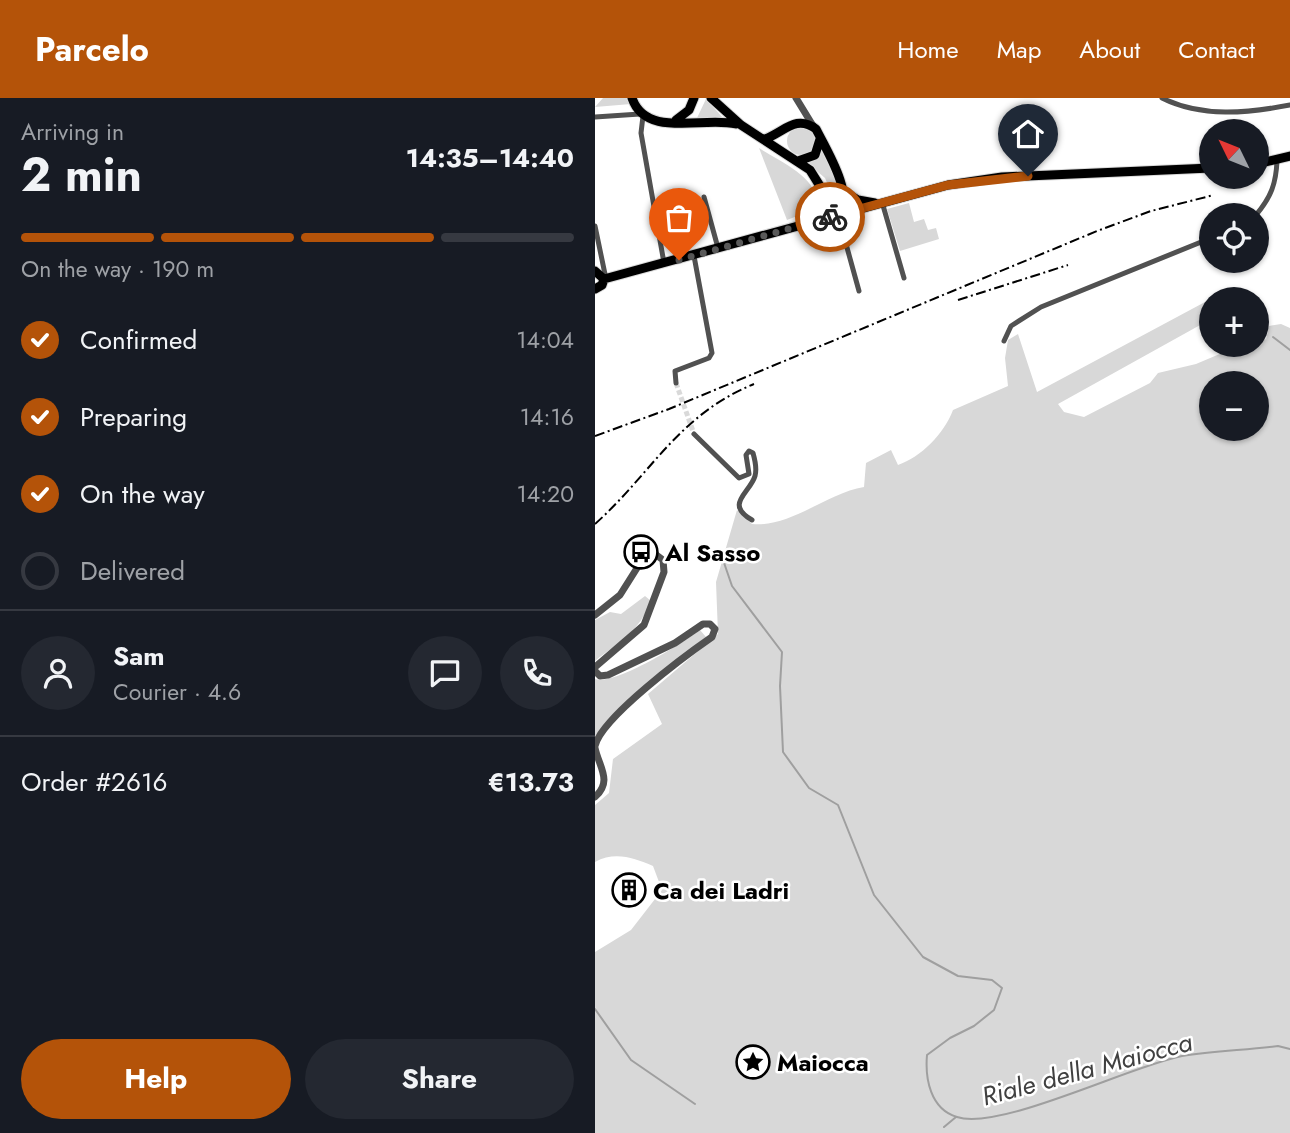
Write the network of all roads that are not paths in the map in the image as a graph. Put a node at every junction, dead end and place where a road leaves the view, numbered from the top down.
1 (632, 98) edge
2 (694, 98) edge
3 (711, 98) edge
4 (796, 98) edge
5 (1163, 98) edge
6 (801, 106) junction
7 (1290, 106) edge
8 (642, 115) junction
9 (595, 117) edge
10 (671, 122) junction
11 (792, 124) junction
12 (741, 125) junction
13 (816, 129) junction
14 (765, 139) junction
15 (820, 139) junction
16 (785, 152) junction
17 (1290, 156) edge
18 (798, 161) junction
19 (1277, 161) junction
20 (1269, 162) edge
21 (1199, 169) edge
22 (845, 191) junction
23 (824, 192) junction
24 (704, 197) dead end
25 (879, 203) junction
26 (1266, 203) edge
27 (838, 215) junction
28 (801, 225) junction
29 (595, 226) edge
30 (596, 233) edge
31 (1199, 243) edge
32 (719, 248) junction
33 (694, 256) junction
34 (664, 263) junction
35 (595, 271) edge
36 (904, 278) dead end
37 (605, 279) junction
38 (595, 289) edge
39 (859, 291) dead end
40 (1004, 341) dead end
41 (676, 383) dead end
42 (694, 434) tunnel mouth
43 (752, 520) dead end
44 (595, 615) edge
45 (595, 669) edge
46 (595, 747) edge
47 (595, 797) edge

1 - 8 main road
2 - 10 main road
3 - 12 main road
4 - 6 street
5 - 7 street
6 - 11 street
6 - 13 street
8 - 9 street
8 - 10 main road
8 - 34 street
10 - 12 main road
11 - 13 main road
11 - 14 main road
11 - 16 main road
12 - 14 main road
13 - 15 main road
14 - 16 main road
15 - 18 main road
15 - 22 main road
16 - 18 main road
17 - 19 main road
18 - 23 main road
19 - 20 main road
19 - 26 street
21 - 25 main road
22 - 25 main road
22 - 27 main road
23 - 27 main road
23 - 28 main road
24 - 32 street
25 - 27 main road
25 - 36 street
27 - 28 main road
27 - 39 street
28 - 32 main road
29 - 30 street
30 - 37 street
31 - 40 street
32 - 33 main road
33 - 34 main road
33 - 41 street
34 - 37 main road
35 - 37 main road
37 - 38 main road
42 - 43 street
44 - 45 street
45 - 46 street
46 - 47 street

